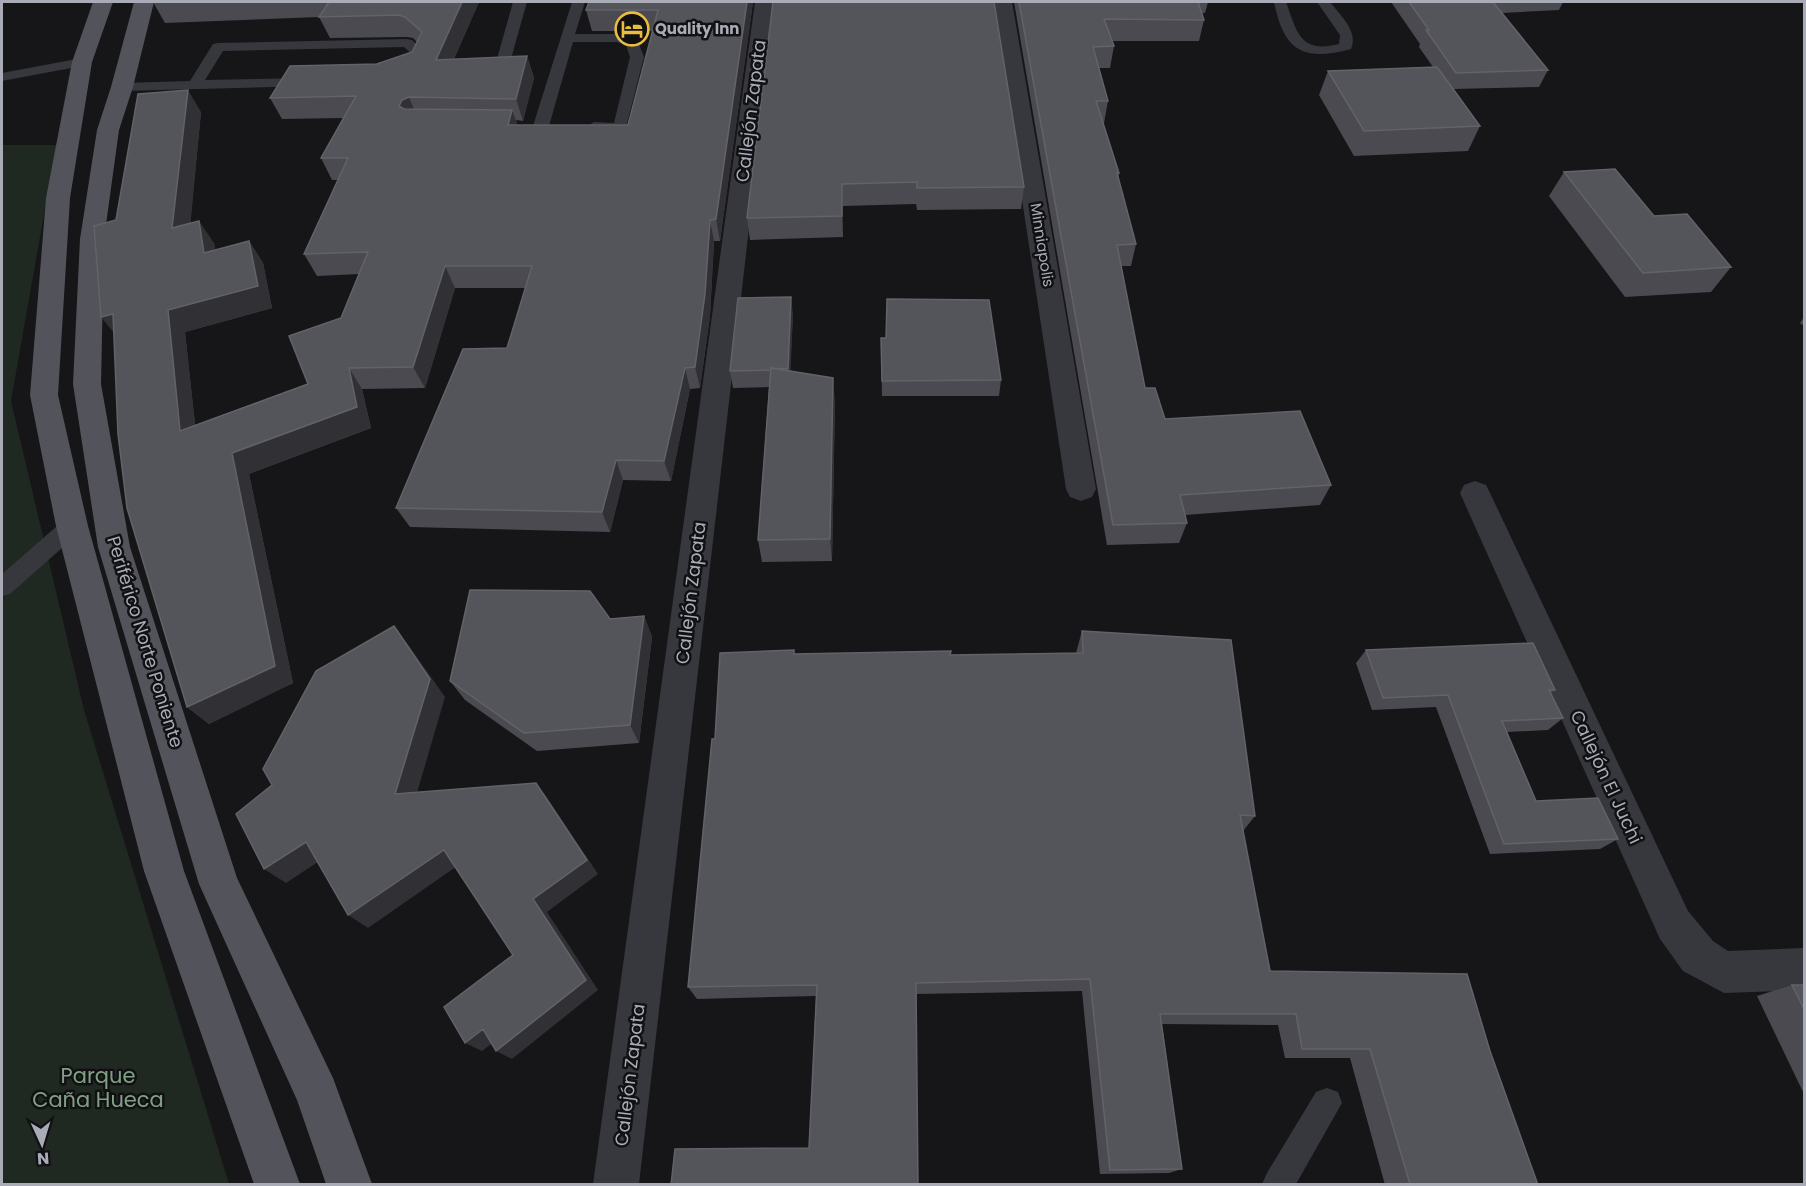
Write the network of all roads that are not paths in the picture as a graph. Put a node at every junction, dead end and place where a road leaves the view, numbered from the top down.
1 (103, 2) edge
2 (520, 2) edge
3 (578, 2) edge
4 (765, 2) edge
5 (1002, 2) edge
6 (1280, 2) edge
7 (1324, 2) edge
8 (144, 4) edge
9 (566, 38) junction
10 (82, 62) junction
11 (500, 73) edge
12 (395, 76) edge
13 (2, 77) edge
14 (326, 81) edge
15 (195, 85) junction
16 (122, 87) junction
17 (541, 126) edge
18 (575, 127) edge
19 (1081, 489) dead end
20 (1475, 493) dead end
21 (72, 526) junction
22 (2, 587) edge
23 (1804, 969) edge
24 (1327, 1103) dead end
25 (277, 1185) edge
26 (350, 1185) edge
27 (616, 1185) edge
28 (1278, 1185) edge

1 - 10 main road, Periférico Norte Poniente
2 - 11 lane
3 - 9 lane
4 - 27 street, Callejón Zapata
5 - 19 street, Minniapolis
6 - 7 lane
8 - 16 main road, Periférico Norte Poniente
9 - 17 lane
9 - 18 lane
10 - 13 lane
10 - 21 main road, Periférico Norte Poniente
12 - 15 lane
14 - 15 lane
15 - 16 lane
16 - 26 main road, Periférico Norte Poniente
20 - 23 street, Callejón El Juchi
21 - 22 lane
21 - 25 main road, Periférico Norte Poniente
24 - 28 lane

